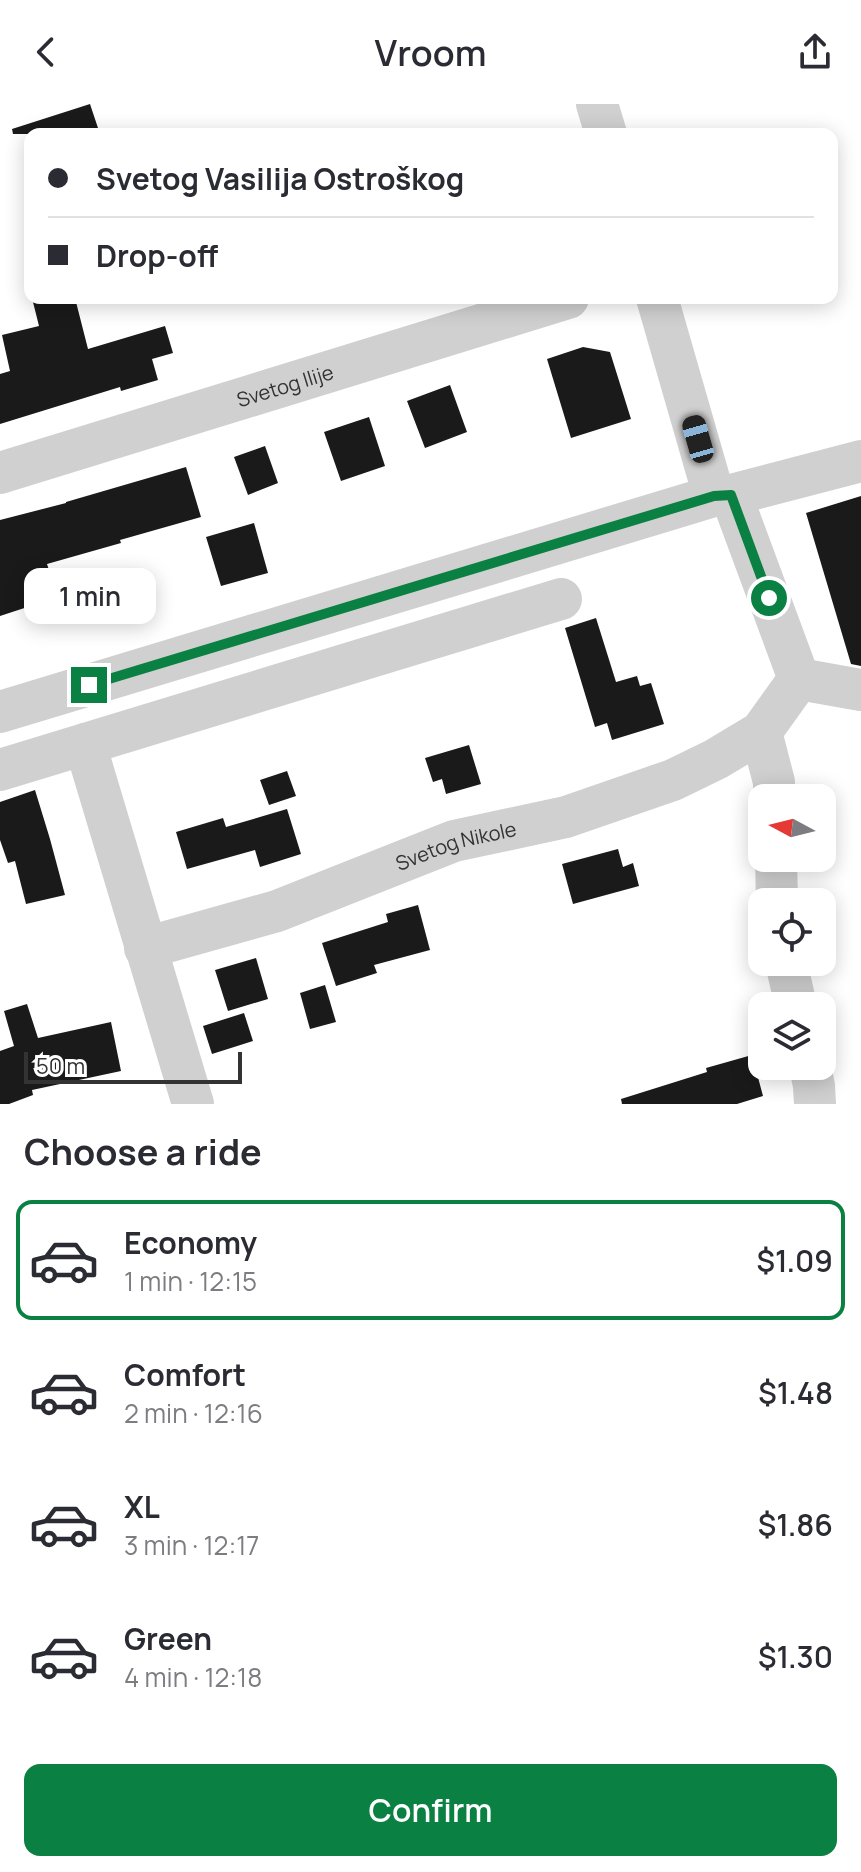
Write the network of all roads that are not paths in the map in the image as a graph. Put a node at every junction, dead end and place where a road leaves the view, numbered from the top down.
1 (549, 304) edge
2 (659, 304) edge
3 (861, 461) edge
4 (0, 473) edge
5 (722, 495) junction
6 (561, 599) dead end
7 (799, 679) junction
8 (861, 690) edge
9 (0, 712) edge
10 (761, 732) junction
11 (85, 744) junction
12 (0, 770) edge
13 (774, 784) edge
14 (145, 948) junction
15 (813, 1080) edge
16 (189, 1103) edge
17 (815, 1104) edge

1 - 4 street, Svetog Ilije
2 - 5 street
3 - 5 street
5 - 7 street
5 - 9 street
6 - 11 street
7 - 8 street
7 - 10 street, Svetog Nikole
10 - 13 street
10 - 14 street, Svetog Nikole
11 - 12 street
11 - 14 street
14 - 16 street
15 - 17 street

